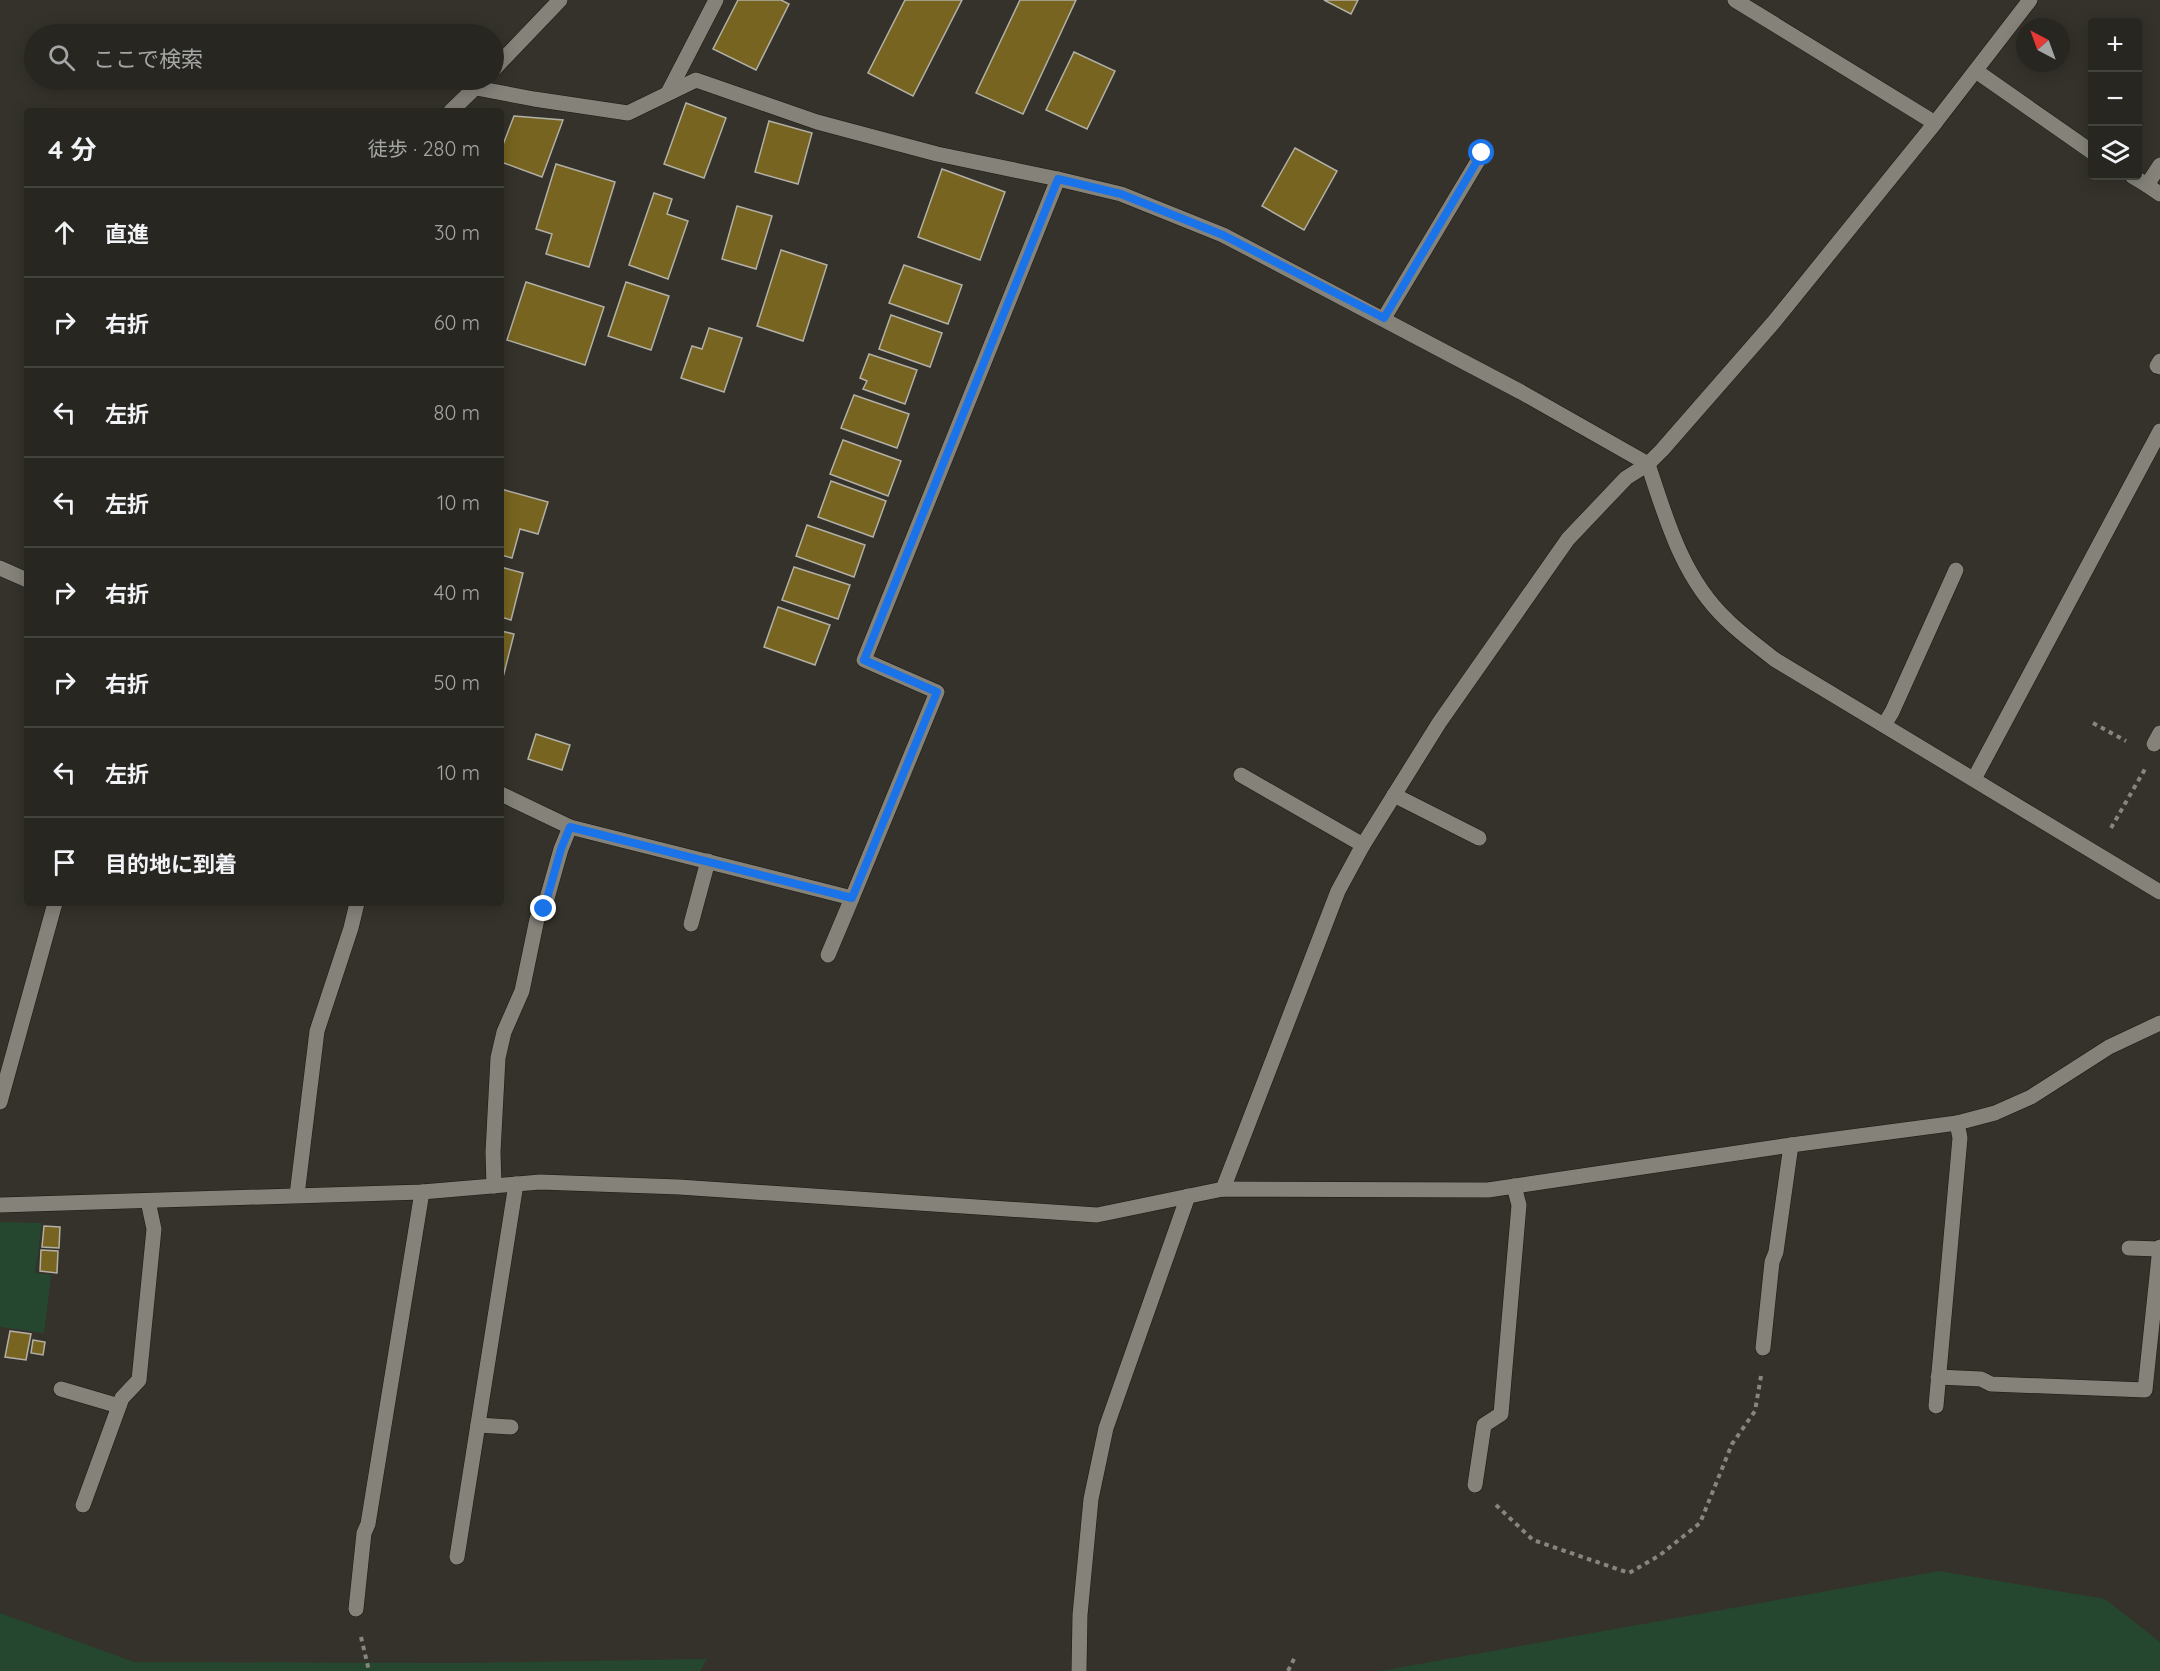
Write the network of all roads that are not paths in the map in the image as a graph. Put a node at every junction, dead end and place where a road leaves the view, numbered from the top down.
1 (560, 0) edge
2 (716, 0) edge
3 (1735, 0) edge
4 (2030, 0) edge
5 (504, 59) edge
6 (1976, 71) junction
7 (474, 90) edge
8 (502, 90) edge
9 (669, 92) junction
10 (454, 108) edge
11 (1935, 123) junction
12 (2088, 150) edge
13 (1482, 153) dead end
14 (2160, 165) edge
15 (1058, 179) junction
16 (2138, 180) edge
17 (2154, 190) edge
18 (1384, 318) junction
19 (2160, 361) edge
20 (2160, 367) edge
21 (2160, 431) edge
22 (1648, 464) junction
23 (0, 568) edge
24 (1956, 570) dead end
25 (24, 579) edge
26 (1884, 725) junction
27 (1241, 775) dead end
28 (1974, 779) junction
29 (504, 795) edge
30 (1394, 795) junction
31 (570, 827) junction
32 (1479, 838) dead end
33 (1363, 845) junction
34 (708, 861) junction
35 (2160, 892) edge
36 (852, 898) junction
37 (54, 906) edge
38 (356, 906) edge
39 (691, 924) dead end
40 (828, 955) dead end
41 (2160, 1023) edge
42 (0, 1102) edge
43 (1957, 1123) junction
44 (1791, 1145) junction
45 (516, 1184) junction
46 (494, 1186) junction
47 (1514, 1186) junction
48 (1223, 1189) junction
49 (422, 1192) junction
50 (297, 1195) junction
51 (1188, 1196) junction
52 (148, 1201) junction
53 (0, 1205) edge
54 (2130, 1248) dead end
55 (2160, 1248) edge
56 (1763, 1348) road end
57 (1938, 1377) junction
58 (61, 1389) dead end
59 (119, 1406) junction
60 (1936, 1406) dead end
61 (478, 1425) junction
62 (511, 1426) dead end
63 (1475, 1485) road end
64 (83, 1505) dead end
65 (457, 1557) dead end
66 (356, 1609) dead end
67 (1079, 1671) edge

1 - 5 street
2 - 9 street
3 - 11 street
4 - 6 street
6 - 11 street
6 - 12 street
7 - 10 street
8 - 9 street
9 - 15 street
11 - 22 street
13 - 18 street
14 - 17 street
15 - 18 street
15 - 36 street
16 - 17 street
18 - 22 street
19 - 20 street
21 - 28 street
22 - 26 street
22 - 30 street
23 - 25 street
24 - 26 street
26 - 28 street
27 - 33 street
28 - 35 street
29 - 31 street
30 - 32 street
30 - 33 street
31 - 34 street
31 - 46 street
33 - 48 street
34 - 36 street
34 - 39 street
36 - 40 street
37 - 42 street
38 - 50 street
41 - 43 street
43 - 44 street
43 - 57 street
44 - 47 street
44 - 56 street
45 - 46 street
45 - 51 street
45 - 61 street
46 - 49 street
47 - 48 street
47 - 63 street
48 - 51 street
49 - 50 street
49 - 66 street
50 - 52 street
51 - 67 street
52 - 53 street
52 - 59 street
54 - 55 street
55 - 57 street
57 - 60 street
58 - 59 street
59 - 64 street
61 - 62 street
61 - 65 street

